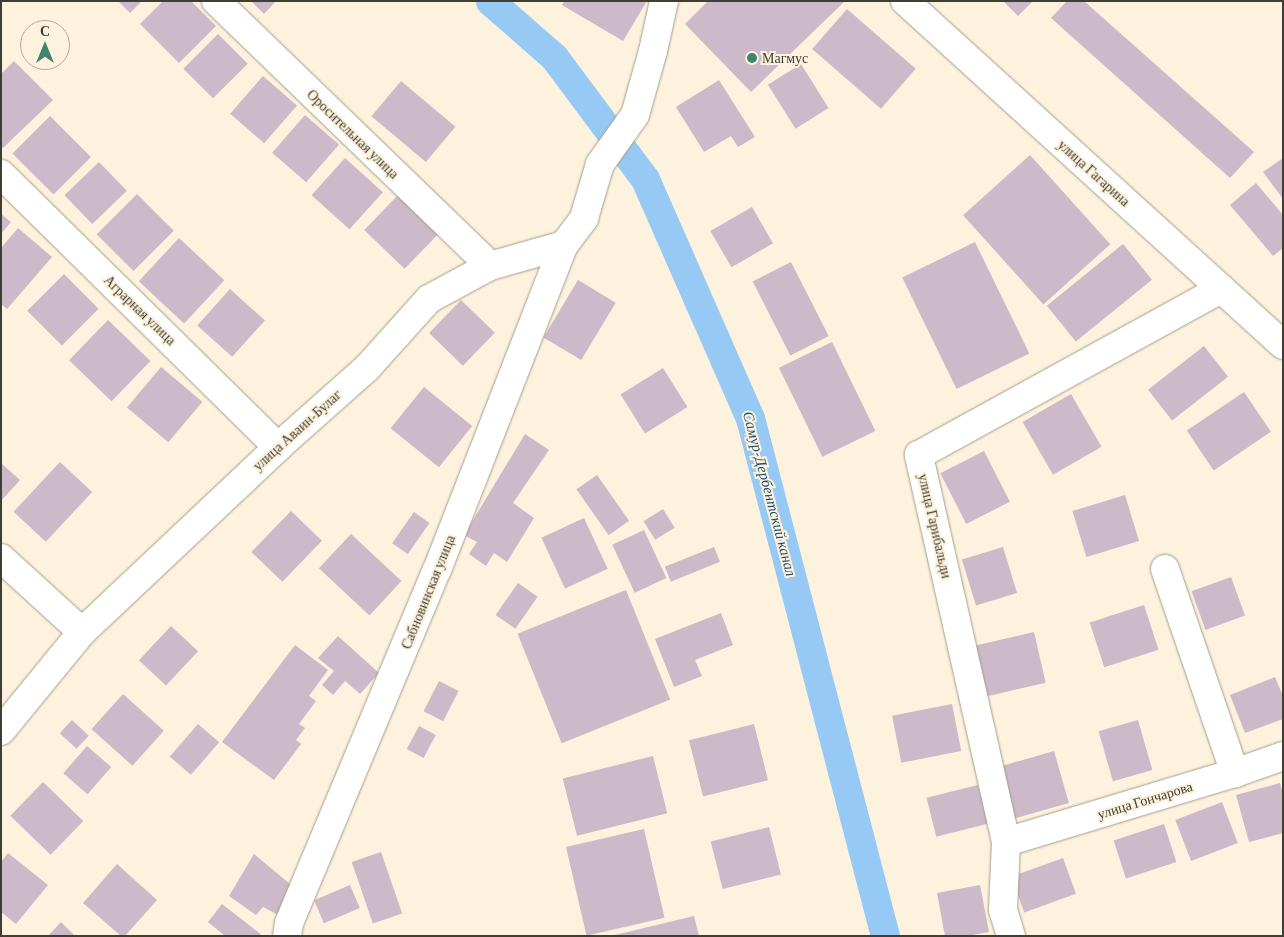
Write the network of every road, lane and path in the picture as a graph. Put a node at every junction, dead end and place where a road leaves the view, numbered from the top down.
1 (216, 1) edge
2 (664, 1) edge
3 (905, 1) edge
4 (1, 174) edge
5 (564, 245) junction
6 (490, 266) junction
7 (1222, 289) junction
8 (1283, 345) edge
9 (278, 446) junction
10 (1, 558) edge
11 (1165, 569) dead end
12 (82, 632) junction
13 (1, 731) edge
14 (1283, 756) edge
15 (1235, 773) junction
16 (1006, 842) junction
17 (287, 936) edge
18 (1011, 936) edge

1 - 6 street, Оросительная улица
2 - 5 street
3 - 7 street, улица Гагарина
4 - 9 street, Аграрная улица
5 - 6 street, улица Аваин-Булаг
5 - 17 street, Сабновинская улица
6 - 9 street, улица Аваин-Булаг
7 - 8 street, улица Гагарина
7 - 16 street, улица Гарибальди
9 - 12 street, улица Аваин-Булаг
10 - 12 street
11 - 15 street
12 - 13 street, улица Аваин-Булаг
14 - 15 street, улица Гончарова
15 - 16 street, улица Гончарова
16 - 18 street, улица Гарибальди

